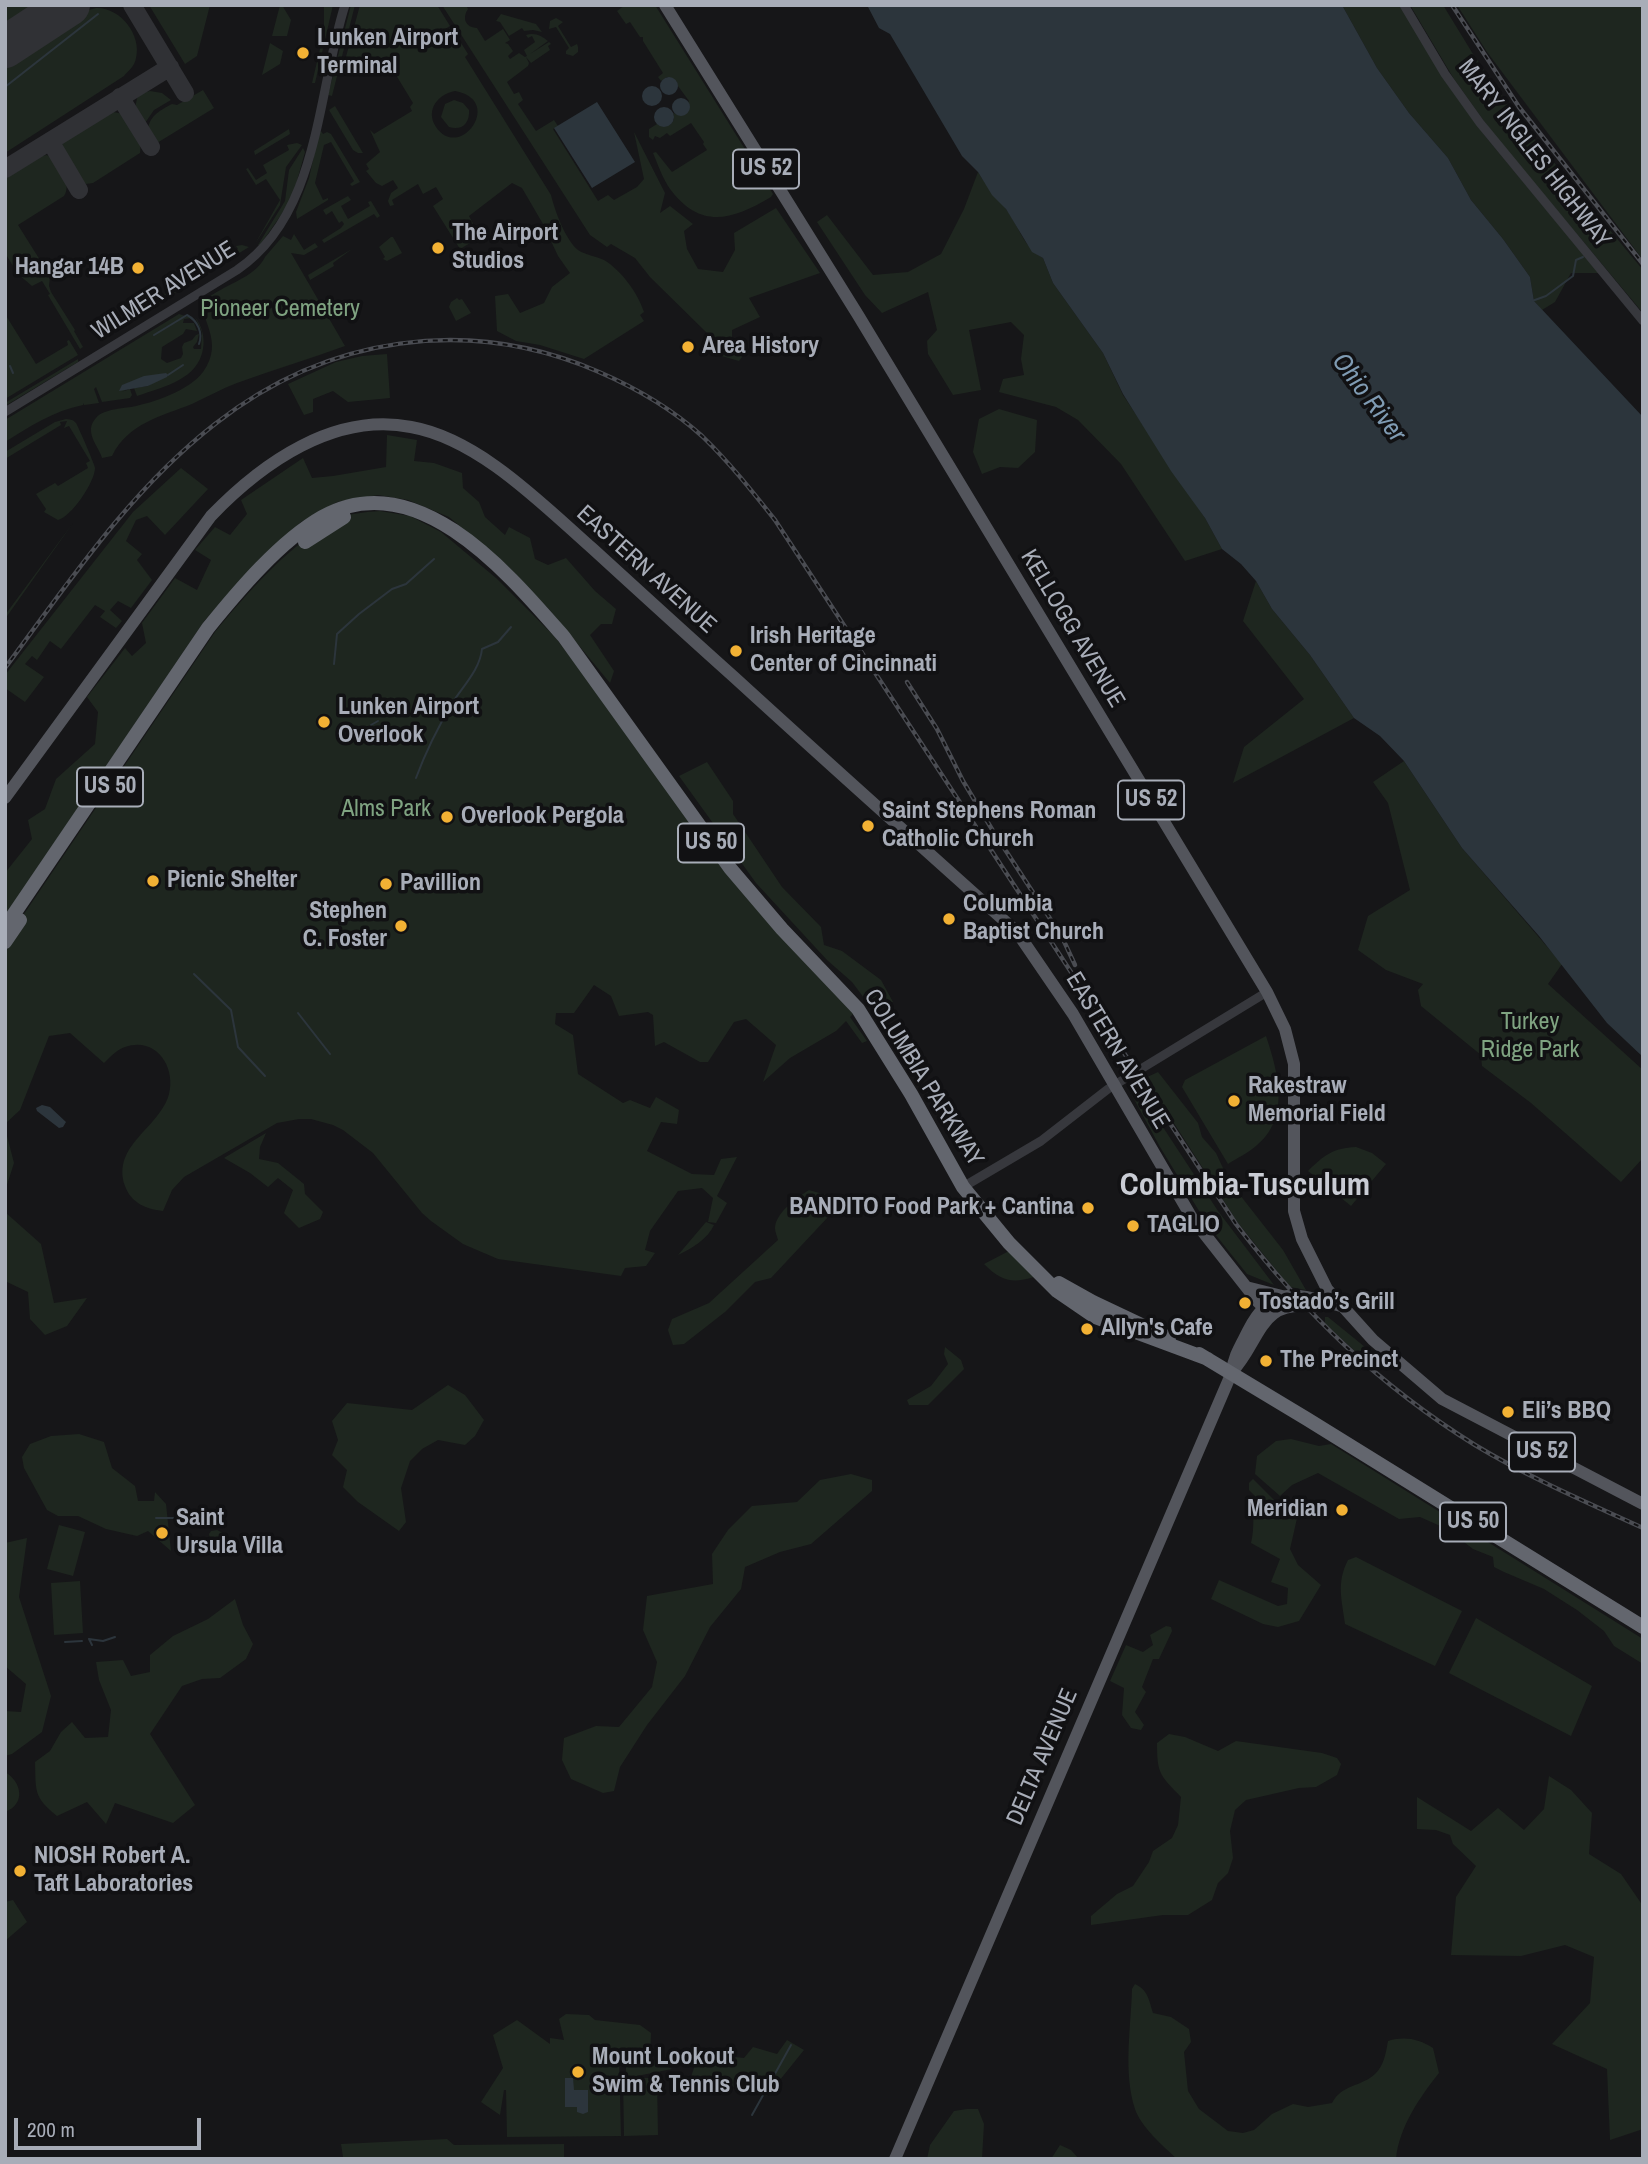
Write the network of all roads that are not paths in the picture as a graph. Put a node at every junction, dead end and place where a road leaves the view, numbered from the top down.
1 (345, 5) edge
2 (665, 5) edge
3 (1404, 5) edge
4 (1643, 321) edge
5 (5, 412) edge
6 (582, 664) junction
7 (5, 798) edge
8 (5, 927) edge
9 (5, 942) edge
10 (1267, 992) junction
11 (1115, 1085) junction
12 (963, 1186) junction
13 (992, 1220) junction
14 (1246, 1287) junction
15 (1282, 1296) junction
16 (1342, 1307) junction
17 (1267, 1311) junction
18 (1103, 1320) junction
19 (1161, 1334) junction
20 (1208, 1359) junction
21 (1231, 1372) junction
22 (1643, 1504) edge
23 (1643, 1627) edge
24 (895, 2159) edge

1 - 5 street, WILMER AVENUE
2 - 10 main road, KELLOGG AVENUE / US 52
3 - 4 street, MARY INGLES HIGHWAY
6 - 8 highway, COLUMBIA PARKWAY / US 50
6 - 9 highway, COLUMBIA PARKWAY / US 50
6 - 12 highway, COLUMBIA PARKWAY / US 50
7 - 11 main road, EASTERN AVENUE
10 - 11 street
10 - 16 main road, KELLOGG AVENUE / US 52
11 - 12 street
11 - 14 main road, EASTERN AVENUE
12 - 13 highway, COLUMBIA PARKWAY / US 50
13 - 18 highway, COLUMBIA PARKWAY / US 50
13 - 19 highway, COLUMBIA PARKWAY / US 50
14 - 15 main road
14 - 17 main road, EASTERN AVENUE
15 - 16 main road
15 - 17 main road, DELTA AVENUE
16 - 17 main road
16 - 22 main road, US 52
17 - 21 main road, DELTA AVENUE
18 - 19 highway
18 - 20 highway, COLUMBIA PARKWAY / US 50
19 - 20 highway, COLUMBIA PARKWAY / US 50
20 - 21 highway, COLUMBIA PARKWAY / US 50
21 - 23 highway, COLUMBIA PARKWAY / US 50
21 - 24 main road, DELTA AVENUE

